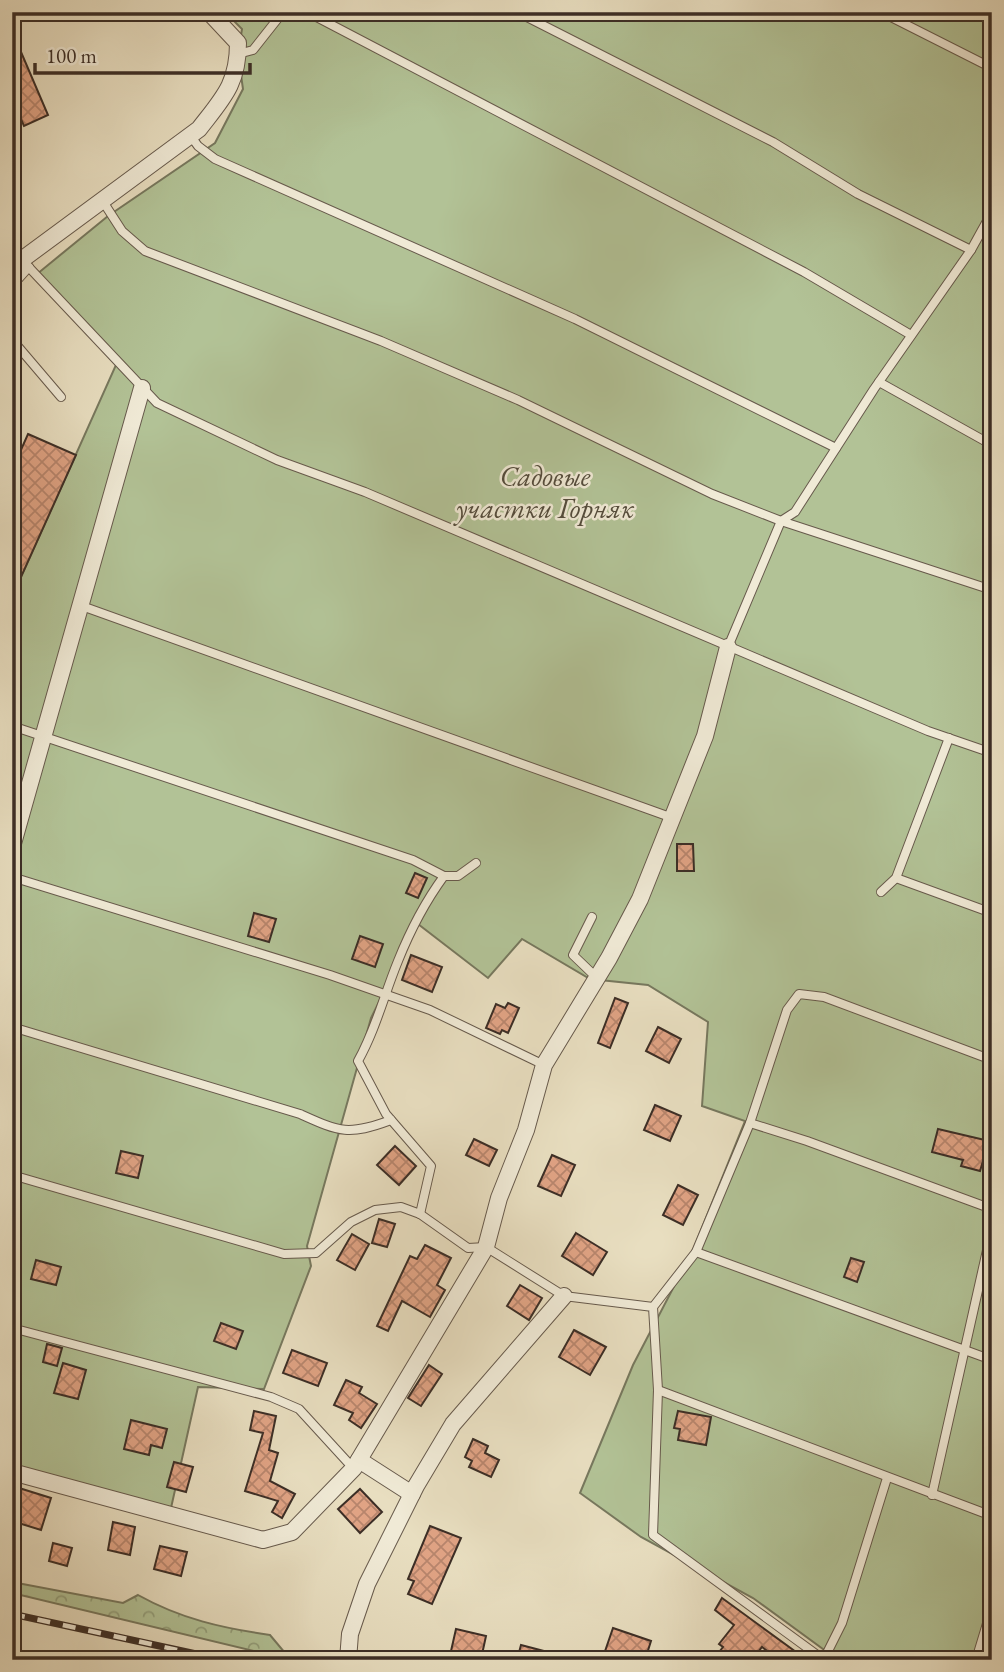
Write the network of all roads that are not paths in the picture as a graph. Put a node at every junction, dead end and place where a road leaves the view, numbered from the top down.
1 (209, 12) edge
2 (283, 12) edge
3 (307, 12) edge
4 (517, 12) edge
5 (881, 12) edge
6 (238, 54) junction
7 (992, 68) edge
8 (190, 135) junction
9 (103, 200) junction
10 (992, 212) edge
11 (971, 250) junction
12 (21, 264) edge
13 (12, 286) edge
14 (12, 312) edge
15 (911, 335) junction
16 (879, 382) junction
17 (142, 388) junction
18 (61, 397) dead end
19 (992, 445) edge
20 (835, 448) junction
21 (781, 521) junction
22 (992, 590) edge
23 (79, 605) junction
24 (728, 647) junction
25 (12, 726) edge
26 (43, 736) junction
27 (949, 738) junction
28 (992, 753) edge
29 (670, 817) junction
30 (12, 847) edge
31 (476, 863) dead end
32 (444, 876) junction
33 (12, 877) edge
34 (896, 878) junction
35 (881, 892) dead end
36 (992, 914) edge
37 (592, 917) dead end
38 (597, 978) junction
39 (387, 997) junction
40 (12, 1027) edge
41 (992, 1060) edge
42 (544, 1065) junction
43 (391, 1120) junction
44 (750, 1124) junction
45 (12, 1175) edge
46 (992, 1209) edge
47 (420, 1214) junction
48 (992, 1228) edge
49 (486, 1247) junction
50 (696, 1252) junction
51 (564, 1296) junction
52 (653, 1307) junction
53 (12, 1328) edge
54 (966, 1350) junction
55 (992, 1360) edge
56 (658, 1390) junction
57 (356, 1464) junction
58 (12, 1472) edge
59 (887, 1478) junction
60 (412, 1494) junction
61 (932, 1495) junction
62 (992, 1516) edge
63 (992, 1607) edge
64 (348, 1660) edge
65 (824, 1660) edge
66 (976, 1660) edge

1 - 6 street
2 - 6 lane
3 - 15 lane
4 - 11 lane
5 - 7 lane
6 - 8 street
8 - 9 street
8 - 20 lane
9 - 12 street
9 - 21 lane
10 - 11 lane
11 - 15 lane
12 - 13 lane
12 - 17 lane
14 - 18 lane
15 - 16 lane
16 - 19 lane
16 - 20 lane
17 - 23 street
17 - 24 lane
20 - 21 lane
21 - 22 lane
21 - 24 lane
23 - 26 street
23 - 29 lane
24 - 27 lane
24 - 29 street
25 - 26 lane
26 - 30 street
26 - 32 lane
27 - 28 lane
27 - 34 lane
29 - 38 street
31 - 32 lane
32 - 39 lane
33 - 39 lane
34 - 35 lane
34 - 36 lane
37 - 38 lane
38 - 42 street
39 - 42 lane
39 - 43 lane
40 - 43 lane
41 - 44 lane
42 - 49 street
43 - 47 lane
44 - 46 lane
44 - 50 lane
45 - 47 lane
47 - 49 lane
48 - 54 lane
49 - 51 lane
49 - 57 street
50 - 52 lane
50 - 54 lane
51 - 52 lane
51 - 60 street
52 - 56 lane
53 - 57 lane
54 - 55 lane
54 - 61 lane
56 - 59 lane
56 - 65 lane
57 - 58 street
57 - 60 street
59 - 61 lane
59 - 65 lane
60 - 64 street
61 - 62 lane
63 - 66 lane

